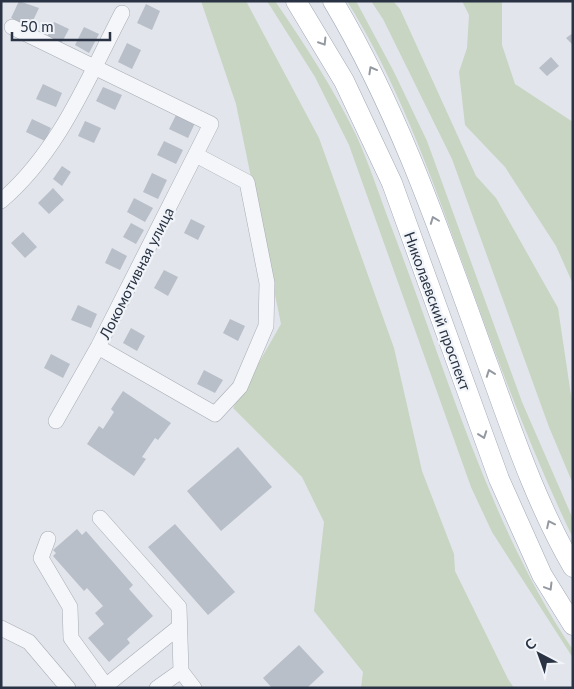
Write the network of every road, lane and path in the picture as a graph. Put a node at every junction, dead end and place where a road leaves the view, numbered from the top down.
1 (296, 1) edge
2 (333, 1) edge
3 (122, 13) dead end
4 (12, 27) dead end
5 (93, 68) junction
6 (196, 155) junction
7 (1, 201) edge
8 (98, 347) junction
9 (56, 421) dead end
10 (100, 518) dead end
11 (48, 539) dead end
12 (573, 567) edge
13 (573, 625) edge
14 (179, 627) junction
15 (1, 628) edge
16 (181, 671) junction
17 (105, 687) edge
18 (68, 688) edge
19 (157, 688) edge
20 (194, 688) edge

1 -> 13 main road, Николаевский проспект
12 -> 2 main road, Николаевский проспект
3 - 5 street
4 - 5 street
5 - 6 street, Локомотивная улица
5 - 7 street
6 - 8 street, Локомотивная улица
6 - 8 street
8 - 9 street, Локомотивная улица
10 - 14 street
11 - 17 street
14 - 16 street
14 - 17 street
15 - 18 street
16 - 19 street
16 - 20 street

